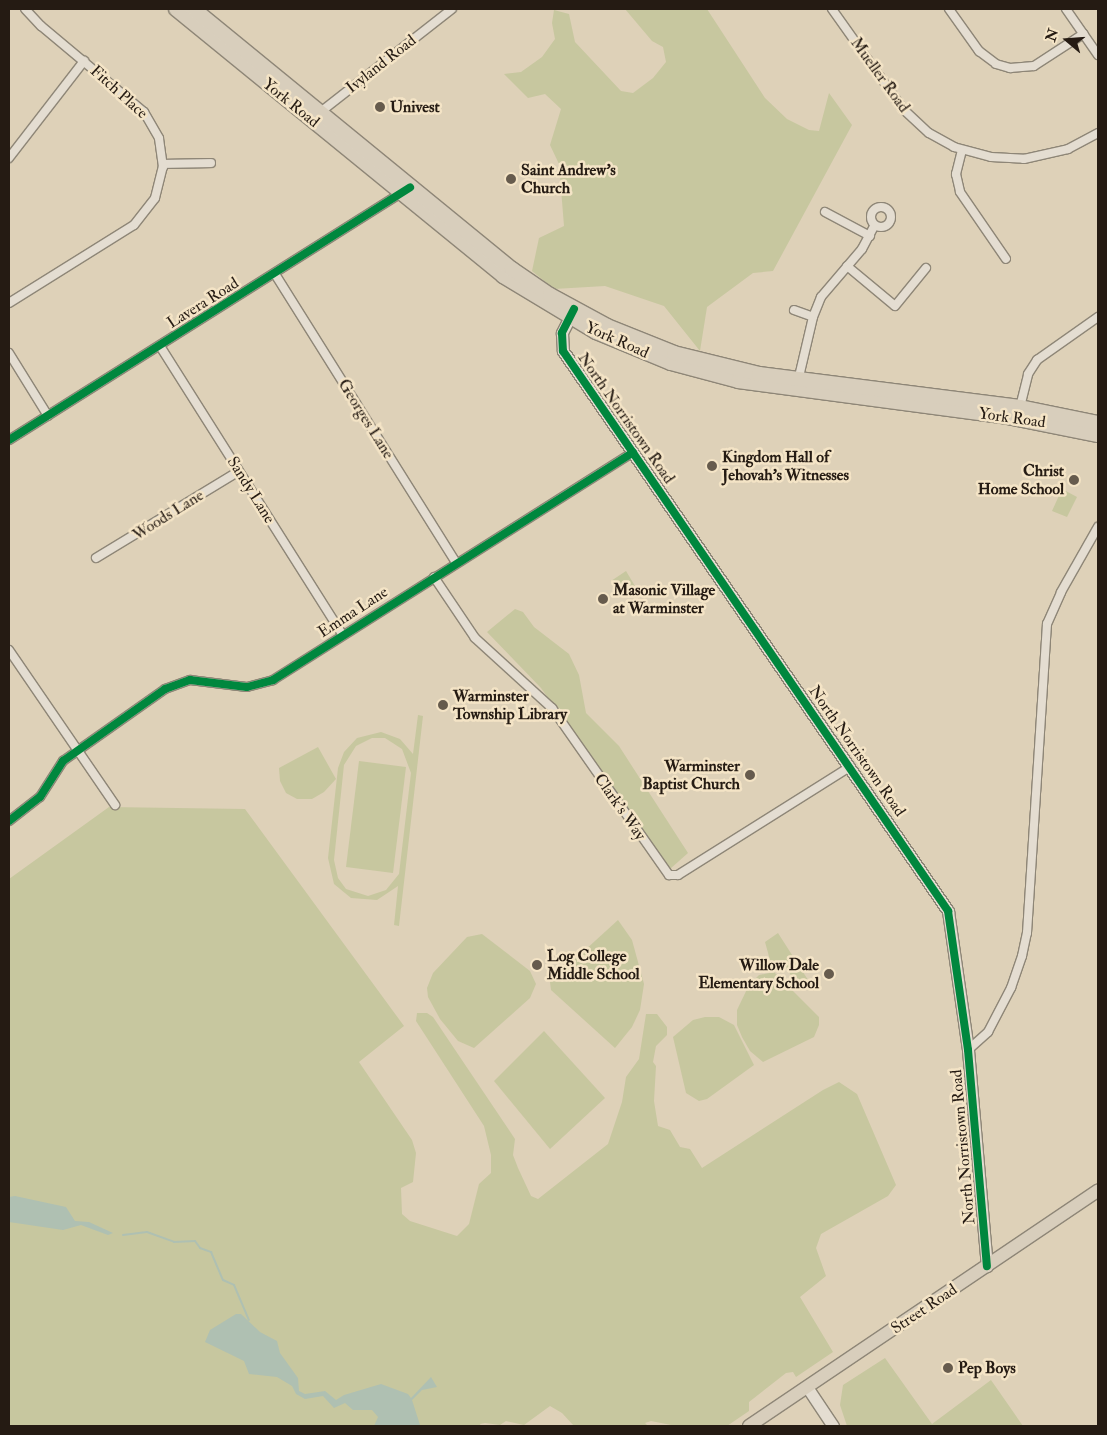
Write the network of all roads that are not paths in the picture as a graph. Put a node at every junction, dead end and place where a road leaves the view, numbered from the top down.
1 (26, 9) edge
2 (176, 9) edge
3 (194, 9) edge
4 (452, 9) edge
5 (832, 9) edge
6 (949, 9) edge
7 (1066, 9) edge
8 (1084, 34) junction
9 (1098, 55) edge
10 (84, 61) junction
11 (316, 116) junction
12 (1098, 133) edge
13 (962, 150) junction
14 (9, 158) edge
15 (211, 163) dead end
16 (163, 164) junction
17 (406, 190) junction
18 (824, 212) dead end
19 (875, 225) dead end
20 (870, 236) junction
21 (1006, 259) dead end
22 (846, 266) junction
23 (926, 268) dead end
24 (275, 274) junction
25 (9, 303) edge
26 (794, 310) dead end
27 (572, 313) junction
28 (813, 317) junction
29 (1098, 317) edge
30 (160, 346) junction
31 (9, 353) edge
32 (797, 385) junction
33 (1020, 407) junction
34 (48, 416) junction
35 (1098, 423) edge
36 (1098, 435) edge
37 (9, 440) edge
38 (633, 452) junction
39 (239, 471) junction
40 (1098, 527) edge
41 (96, 558) dead end
42 (456, 563) junction
43 (434, 577) junction
44 (343, 635) junction
45 (9, 650) edge
46 (78, 750) junction
47 (851, 766) junction
48 (115, 805) dead end
49 (9, 821) edge
50 (968, 1050) junction
51 (1098, 1191) edge
52 (987, 1266) junction
53 (807, 1387) junction
54 (749, 1426) edge
55 (833, 1426) edge

1 - 10 street, Fitch Place
2 - 11 highway, York Road
3 - 11 highway, York Road
4 - 11 street, Ivyland Road
5 - 13 street, Mueller Road
6 - 8 street
7 - 8 street
8 - 9 street
10 - 14 street
10 - 16 street, Fitch Place
11 - 17 highway, York Road
12 - 13 street, Mueller Road
13 - 21 street
15 - 16 street
16 - 25 street, Fitch Place
17 - 24 street, Lavera Road
17 - 27 highway, York Road
18 - 20 street
19 - 20 street
20 - 22 street
22 - 23 street
22 - 28 street
24 - 30 street, Lavera Road
24 - 42 street, Georges Lane
26 - 28 street
27 - 32 highway, York Road
27 - 38 street, North Norristown Road
28 - 32 street
29 - 33 street
30 - 34 street, Lavera Road
30 - 39 street, Sandy Lane
31 - 34 street
32 - 33 highway, York Road
32 - 36 highway, York Road
33 - 35 highway, York Road
34 - 37 street, Lavera Road
38 - 42 street, Emma Lane
38 - 47 street, North Norristown Road
39 - 41 street, Woods Lane
39 - 44 street, Sandy Lane
40 - 50 street
42 - 43 street, Emma Lane
43 - 44 street, Emma Lane
43 - 47 street, Clark's Way
44 - 46 street, Emma Lane
45 - 46 street
46 - 48 street
46 - 49 street, Emma Lane
47 - 50 street, North Norristown Road
50 - 52 street, North Norristown Road
51 - 52 main road, Street Road
52 - 53 main road, Street Road
53 - 54 main road, Street Road
53 - 55 street

